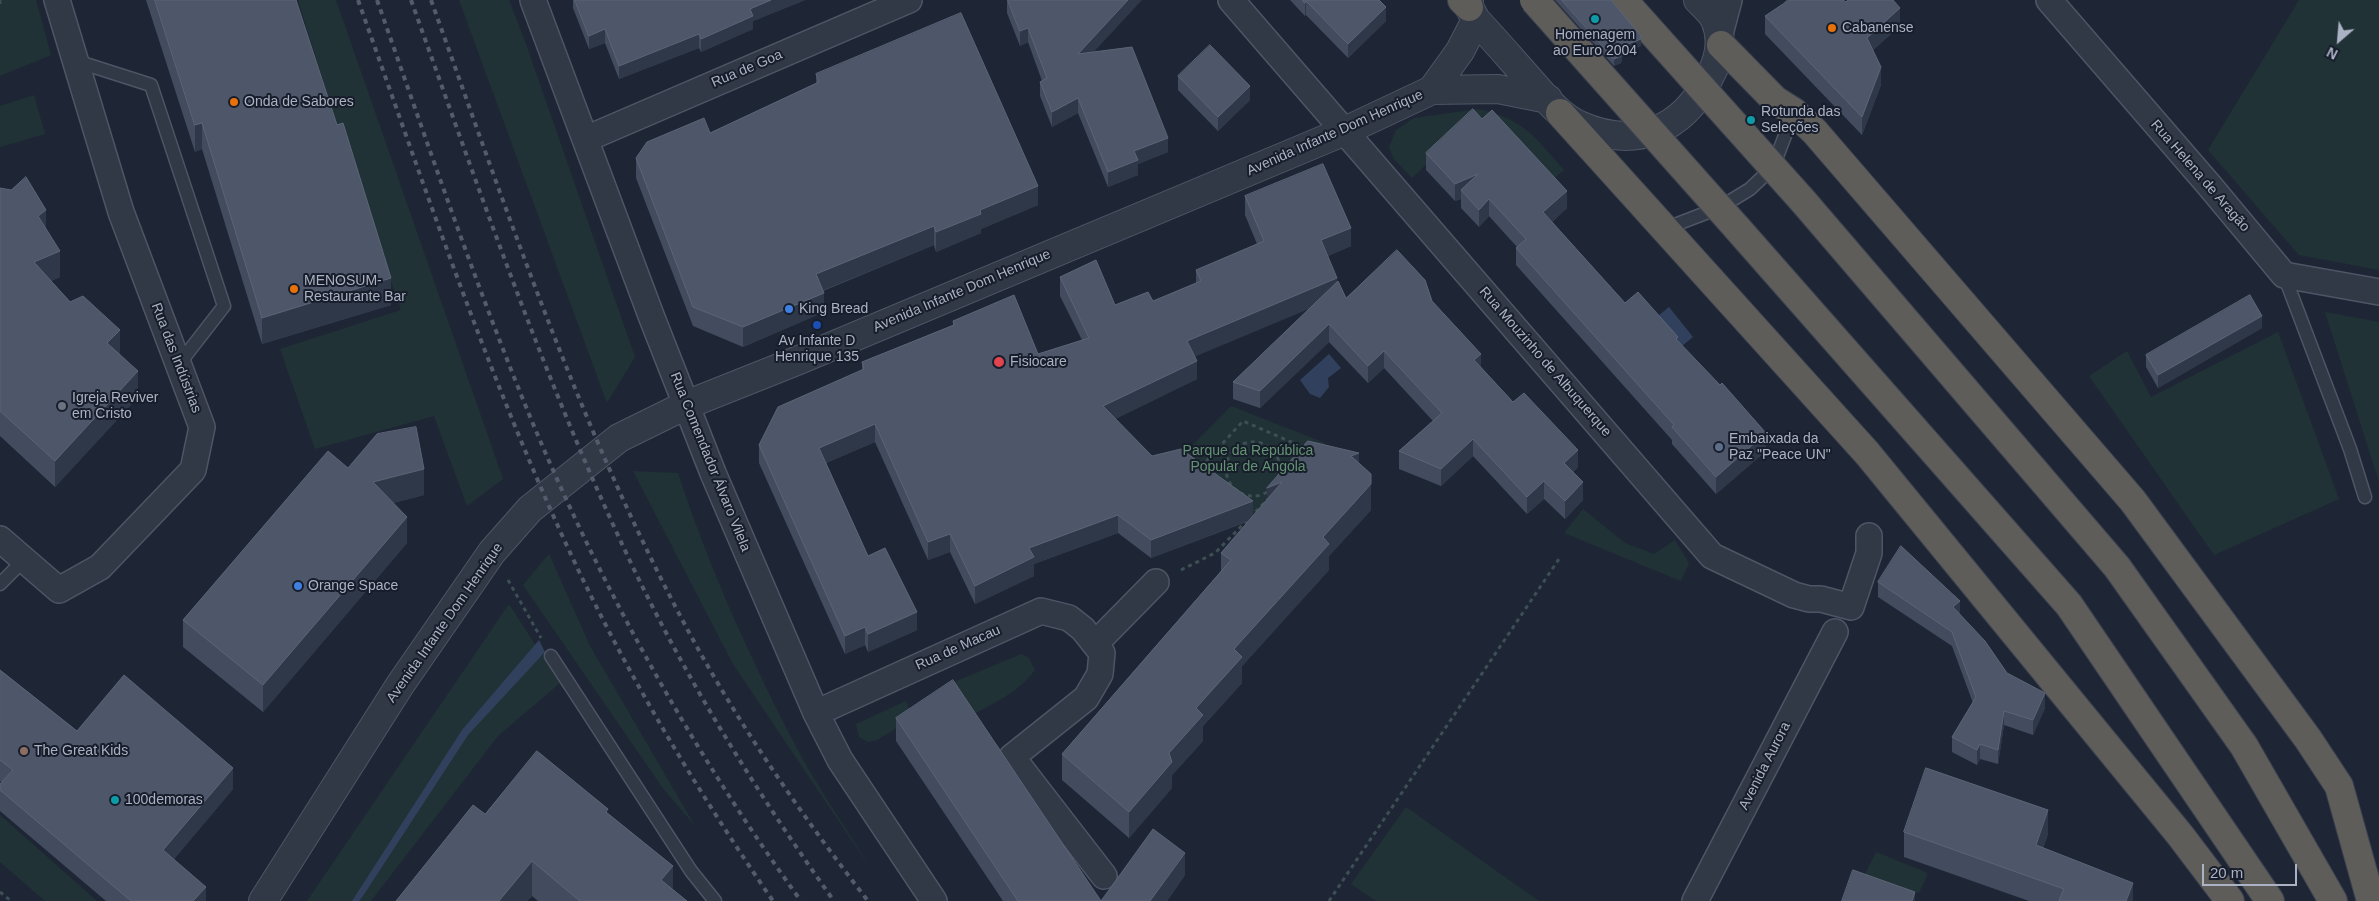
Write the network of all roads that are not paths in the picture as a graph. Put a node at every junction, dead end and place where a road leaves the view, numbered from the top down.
1 (57, 0) edge
2 (532, 0) edge
3 (909, 0) edge
4 (1230, 0) edge
5 (1534, 0) edge
6 (1623, 0) edge
7 (1698, 0) edge
8 (1729, 0) edge
9 (2051, 1) edge
10 (1469, 7) edge
11 (1720, 40) junction
12 (76, 61) junction
13 (1432, 90) junction
14 (1554, 106) junction
15 (1794, 112) junction
16 (1345, 131) junction
17 (586, 139) junction
18 (1664, 229) junction
19 (2284, 275) junction
20 (2379, 292) edge
21 (179, 364) junction
22 (686, 405) junction
23 (2365, 497) dead end
24 (1869, 536) dead end
25 (0, 539) edge
26 (24, 560) junction
27 (1156, 582) road end
28 (0, 584) edge
29 (1835, 632) dead end
30 (1095, 644) junction
31 (551, 656) road end
32 (816, 713) junction
33 (1104, 876) dead end
34 (263, 901) edge
35 (715, 901) edge
36 (934, 901) edge
37 (1695, 901) edge
38 (2230, 901) edge
39 (2270, 901) edge
40 (2333, 901) edge
41 (2372, 901) edge

1 - 12 street, Rua das Indústrias
2 - 17 street, Rua Comendador Álvaro Vilela
3 - 17 street, Rua de Goa
4 - 16 street, Rua Mouzinho de Albuquerque
5 - 39 highway, bridge
6 - 40 highway, bridge
7 - 11 street
8 - 11 street
9 - 19 street, Rua Helena de Aragão
10 - 13 street, Avenida Infante Dom Henrique
10 - 14 street
11 - 14 street
11 - 15 highway
12 - 21 street, Rua das Indústrias
12 - 21 lane
13 - 14 street, Avenida Infante Dom Henrique
13 - 16 street, Avenida Infante Dom Henrique
14 - 18 highway
15 - 18 lane
15 - 41 highway
16 - 22 street, Avenida Infante Dom Henrique
16 - 24 street, Rua Mouzinho de Albuquerque
17 - 22 street, Rua Comendador Álvaro Vilela
18 - 38 highway
19 - 20 street
19 - 23 lane
21 - 26 street, Rua das Indústrias
22 - 32 street, Rua Comendador Álvaro Vilela
22 - 34 street, Avenida Infante Dom Henrique
25 - 26 street, Rua das Indústrias
26 - 28 lane
27 - 30 street
29 - 37 street, Avenida Aurora
30 - 32 street, Rua de Macau
30 - 33 street
31 - 35 lane
32 - 36 street, Rua Comendador Álvaro Vilela

